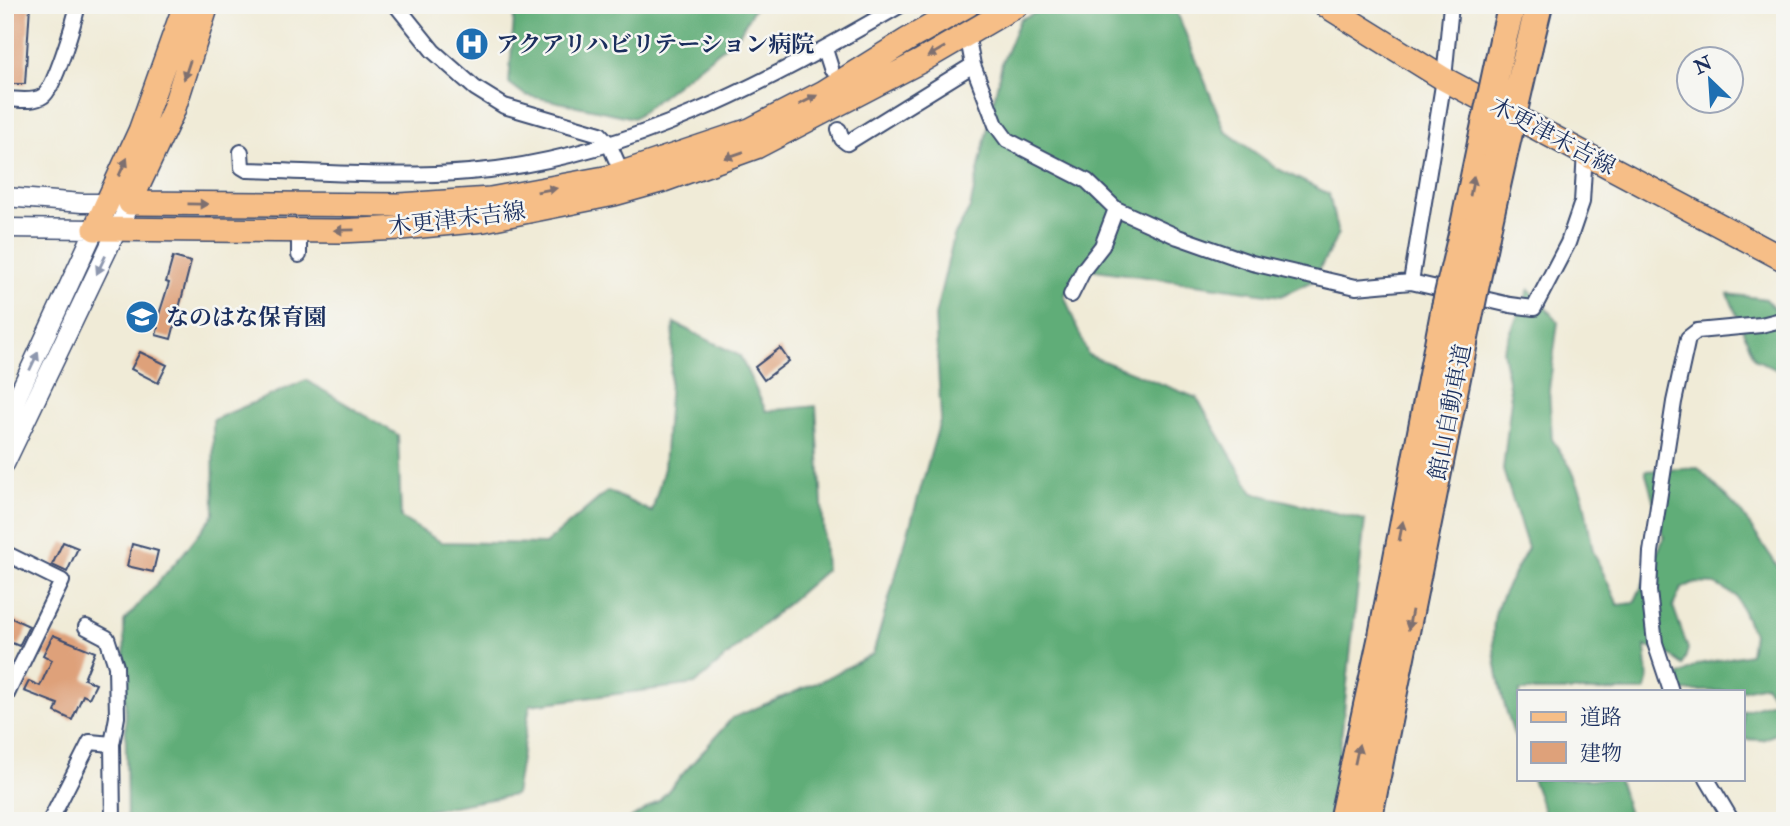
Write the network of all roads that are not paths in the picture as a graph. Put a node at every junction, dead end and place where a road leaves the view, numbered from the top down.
1 (78, 5) edge
2 (186, 5) edge
3 (207, 5) edge
4 (396, 5) edge
5 (901, 5) edge
6 (968, 5) edge
7 (1017, 5) edge
8 (1325, 5) edge
9 (1451, 5) edge
10 (1512, 5) edge
11 (1539, 5) edge
12 (967, 34) junction
13 (1516, 43) junction
14 (825, 49) junction
15 (972, 65) junction
16 (831, 68) dead end
17 (1444, 79) junction
18 (5, 99) edge
19 (839, 130) dead end
20 (609, 144) junction
21 (241, 152) dead end
22 (1585, 152) junction
23 (622, 173) junction
24 (5, 197) edge
25 (106, 203) junction
26 (130, 203) junction
27 (1116, 209) junction
28 (5, 228) edge
29 (106, 229) junction
30 (299, 230) junction
31 (299, 255) dead end
32 (1785, 260) edge
33 (1411, 282) junction
34 (1072, 295) dead end
35 (1457, 310) junction
36 (1785, 319) edge
37 (5, 423) edge
38 (5, 464) edge
39 (5, 553) edge
40 (86, 627) dead end
41 (1671, 690) edge
42 (5, 698) edge
43 (112, 744) junction
44 (1708, 780) edge
45 (50, 821) edge
46 (113, 821) edge
47 (1342, 821) edge
48 (1368, 821) edge
49 (1732, 821) edge

1 - 18 street
25 -> 2 main road
3 -> 26 main road
4 - 20 street
5 - 14 street
23 -> 6 main road, 木更津末吉線
7 - 12 main road, 木更津末吉線
8 - 17 main road, 木更津末吉線
9 - 17 street
10 - 13 highway, 館山自動車道
11 - 13 highway, 館山自動車道
12 - 15 street
12 -> 30 main road, 木更津末吉線
13 - 35 highway, 館山自動車道, bridge
14 - 16 street
14 - 20 street
15 - 19 street
15 - 27 street
17 - 22 main road, 木更津末吉線
17 - 33 street
20 - 21 street
20 - 23 street
22 - 32 main road, 木更津末吉線
22 - 33 street
26 -> 23 main road, 木更津末吉線
24 - 25 street
25 - 26 street
25 - 29 main road
26 - 29 street
27 - 33 street
27 - 34 street
28 - 29 street
29 - 30 main road, 木更津末吉線
37 -> 29 street
29 -> 38 street
30 - 31 street
47 -> 35 highway, 館山自動車道
35 -> 48 highway, 館山自動車道
36 - 41 street
39 - 42 street
40 - 43 street
43 - 45 street
43 - 46 street
44 - 49 street

